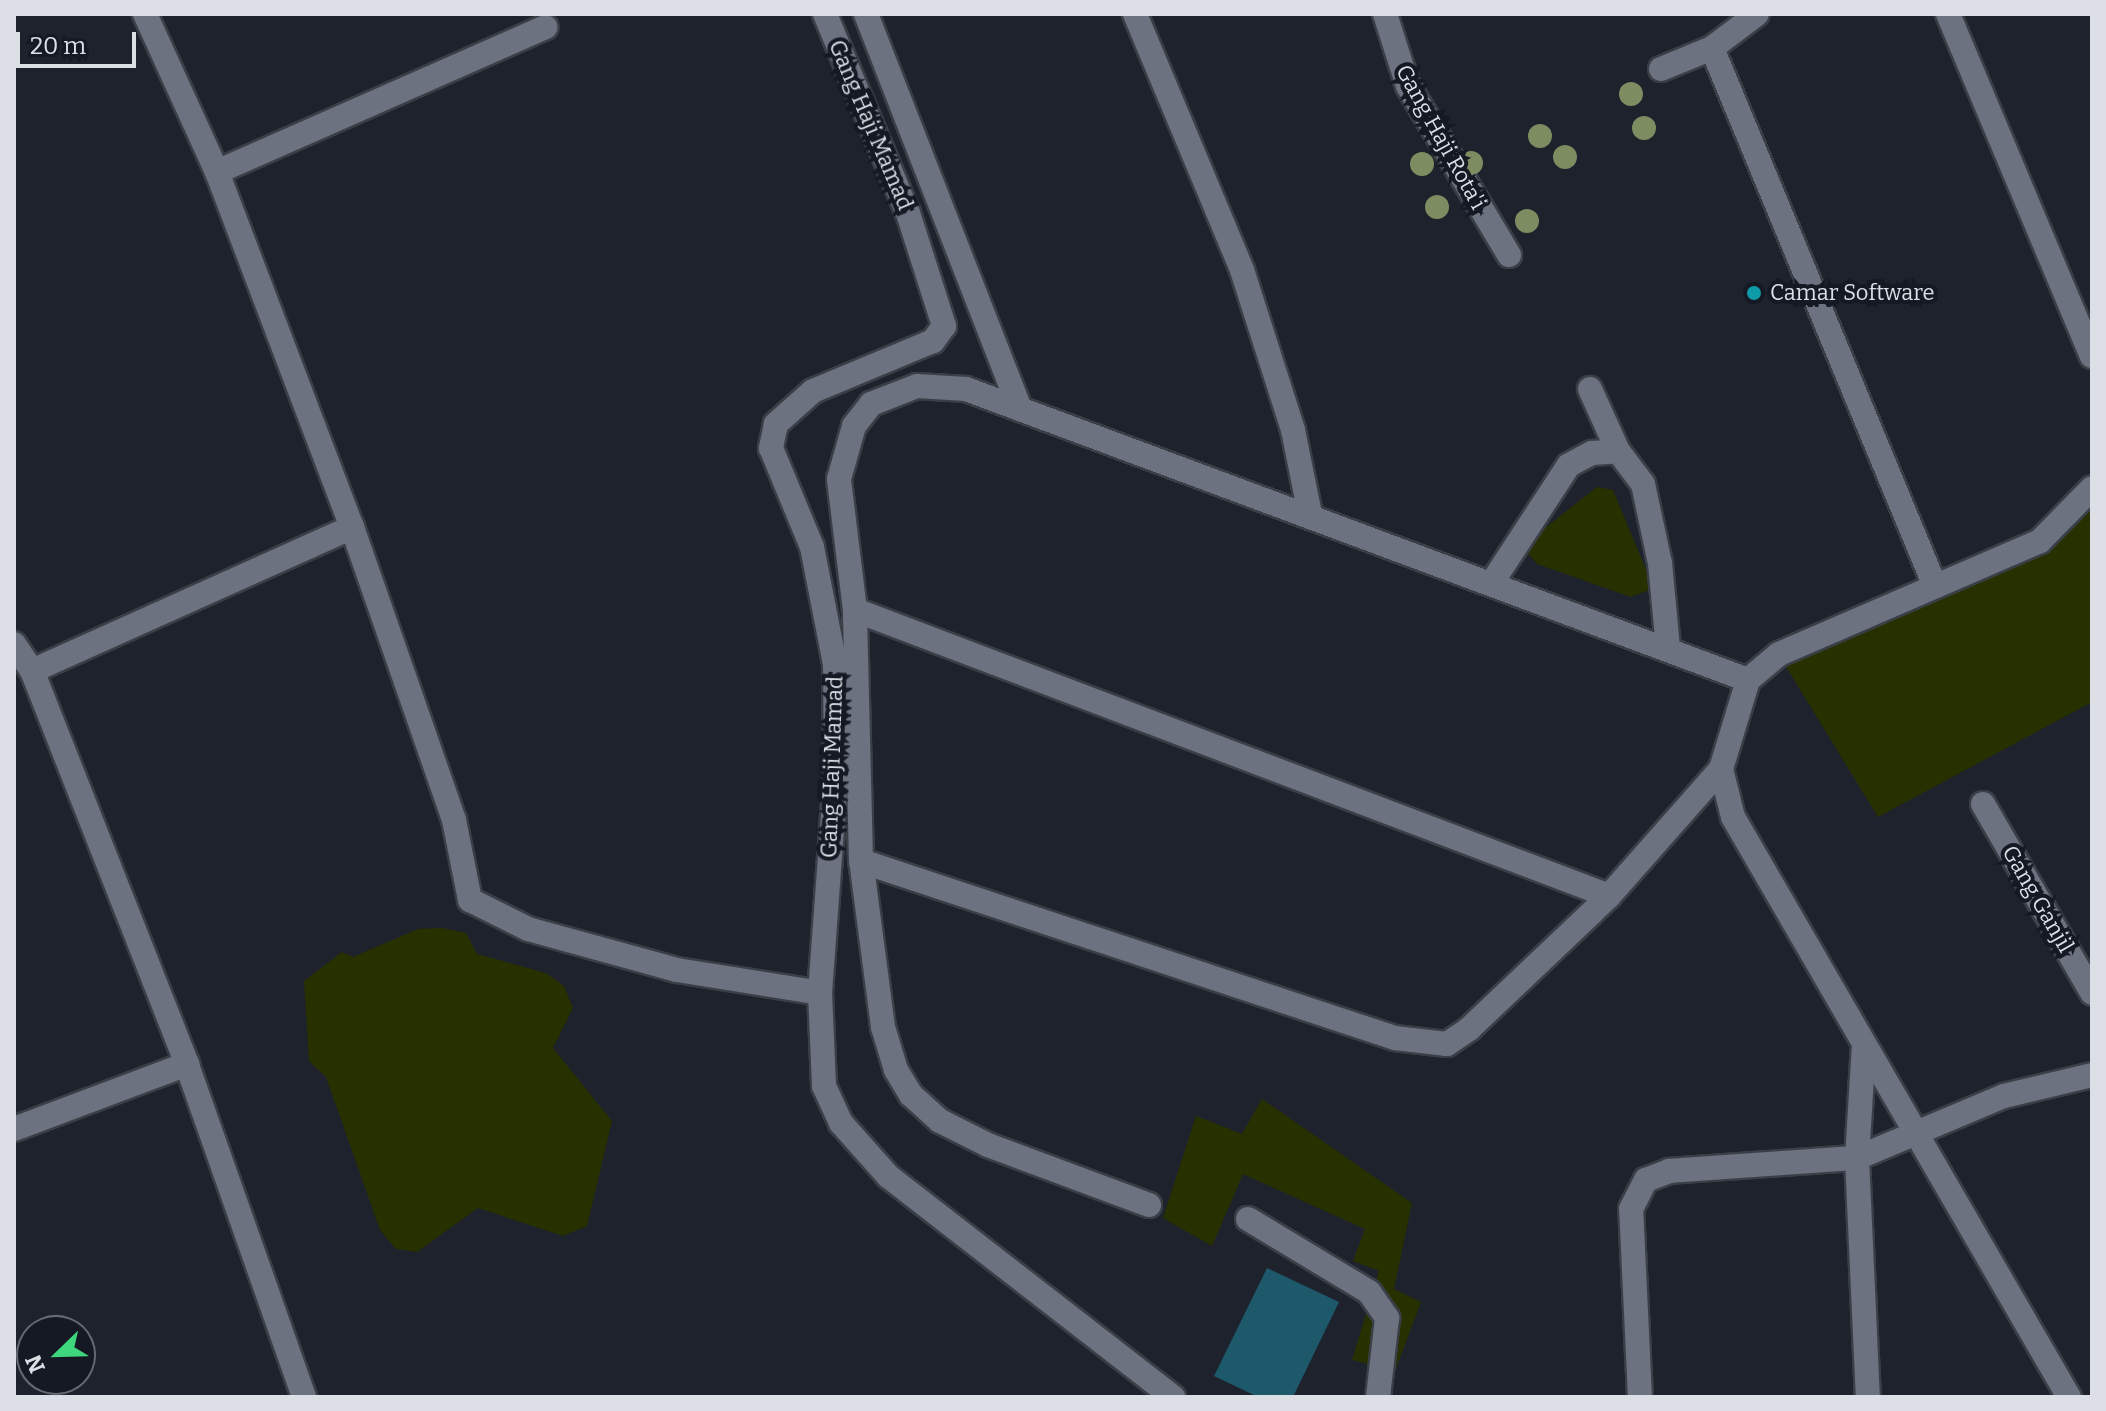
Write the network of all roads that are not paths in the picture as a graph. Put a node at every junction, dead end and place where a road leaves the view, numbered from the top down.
1 (145, 14) edge
2 (825, 14) edge
3 (866, 14) edge
4 (1135, 14) edge
5 (1385, 14) edge
6 (1757, 14) edge
7 (1948, 14) edge
8 (545, 27) dead end
9 (1712, 48) junction
10 (1661, 69) dead end
11 (217, 172) junction
12 (1509, 255) dead end
13 (2092, 356) edge
14 (1590, 389) dead end
15 (1020, 409) junction
16 (1618, 451) junction
17 (2092, 488) edge
18 (1310, 514) junction
19 (352, 527) junction
20 (1491, 584) junction
21 (1935, 586) junction
22 (855, 610) junction
23 (14, 644) edge
24 (1668, 648) junction
25 (32, 671) junction
26 (1748, 680) junction
27 (1721, 769) junction
28 (1983, 804) dead end
29 (861, 861) junction
30 (1609, 896) junction
31 (820, 993) junction
32 (2092, 993) edge
33 (1864, 1044) junction
34 (187, 1064) junction
35 (2092, 1075) edge
36 (14, 1129) edge
37 (1915, 1132) junction
38 (1857, 1158) junction
39 (1149, 1205) dead end
40 (1248, 1219) dead end
41 (304, 1397) edge
42 (1173, 1397) edge
43 (1378, 1397) edge
44 (1640, 1397) edge
45 (1868, 1397) edge
46 (2069, 1397) edge

1 - 11 street
2 - 31 street, Gang Haji Mamad
3 - 15 street
4 - 18 street
5 - 12 street, Gang Haji Rota'i
6 - 9 street
7 - 13 street
8 - 11 street
9 - 10 street
9 - 21 street
11 - 19 street
14 - 16 street
15 - 18 street
15 - 22 street
16 - 20 street
16 - 24 street
17 - 21 street
18 - 20 street
19 - 25 street
19 - 31 street
20 - 24 street
21 - 26 street
22 - 29 street
22 - 30 street
23 - 25 street
24 - 26 street
25 - 34 street
26 - 27 street
27 - 30 street
27 - 33 street
28 - 32 street, Gang Ganjil
29 - 30 street
29 - 39 street
31 - 42 street, Gang Haji Mamad
33 - 37 street
33 - 38 street
34 - 36 street
34 - 41 street
35 - 37 street
37 - 38 street
37 - 46 street
38 - 44 street
38 - 45 street
40 - 43 street

